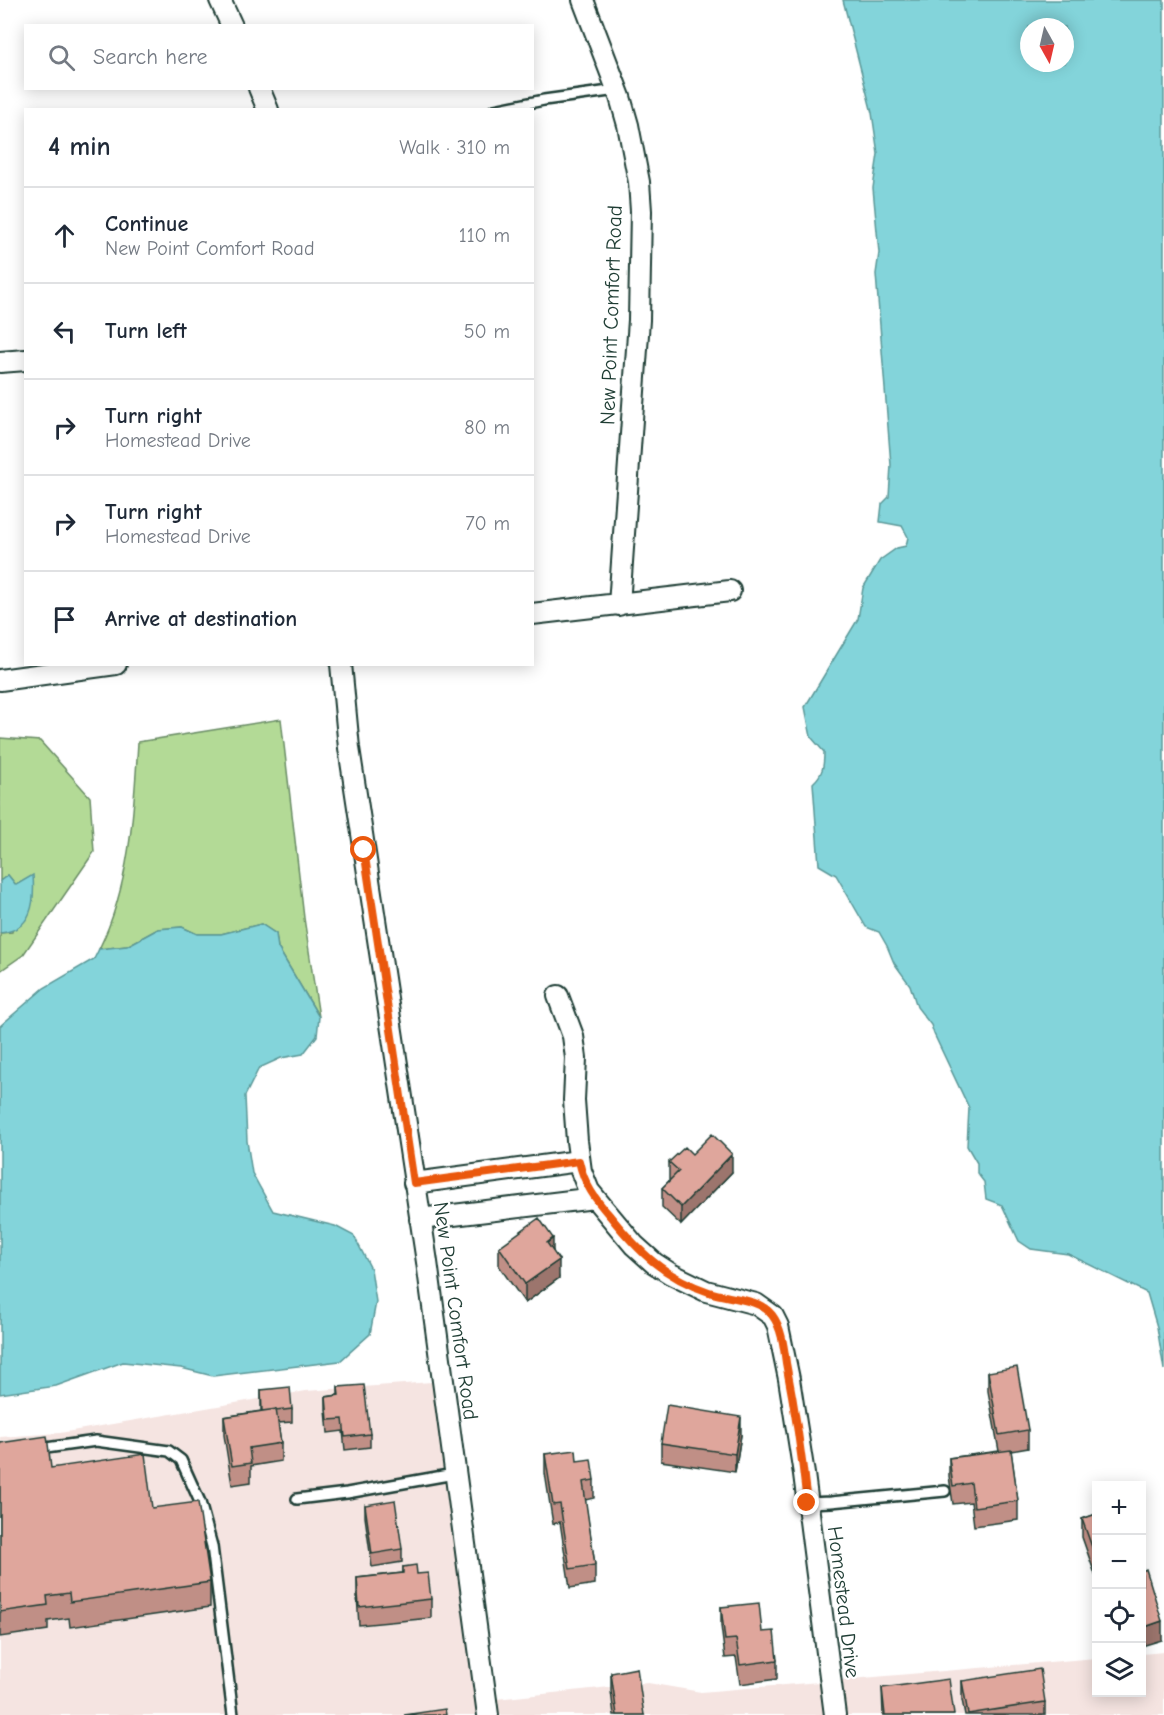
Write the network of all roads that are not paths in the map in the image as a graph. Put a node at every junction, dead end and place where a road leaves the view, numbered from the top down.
1 (220, 0) edge
2 (582, 0) edge
3 (231, 24) edge
4 (260, 90) edge
5 (617, 90) junction
6 (267, 108) edge
7 (504, 108) edge
8 (24, 360) edge
9 (0, 362) edge
10 (730, 591) dead end
11 (619, 605) junction
12 (534, 614) edge
13 (102, 666) edge
14 (340, 666) edge
15 (0, 680) edge
16 (558, 996) dead end
17 (579, 1161) junction
18 (414, 1183) junction
19 (595, 1198) junction
20 (420, 1219) junction
21 (32, 1449) edge
22 (454, 1474) junction
23 (945, 1491) dead end
24 (297, 1499) dead end
25 (807, 1503) junction
26 (233, 1715) edge
27 (488, 1715) edge
28 (835, 1715) edge

1 - 3 street
2 - 5 street, New Point Comfort Road
4 - 6 street
5 - 7 lane
5 - 11 street, New Point Comfort Road
8 - 9 street
10 - 11 street
11 - 12 street
13 - 15 street
14 - 18 street, New Point Comfort Road
16 - 17 street, Homestead Drive
17 - 18 street
17 - 19 street, Homestead Drive
18 - 20 street, New Point Comfort Road
19 - 20 street
19 - 25 street, Homestead Drive
20 - 22 street, New Point Comfort Road
21 - 26 lane
22 - 24 lane
22 - 27 street, New Point Comfort Road
23 - 25 lane
25 - 28 street, Homestead Drive

